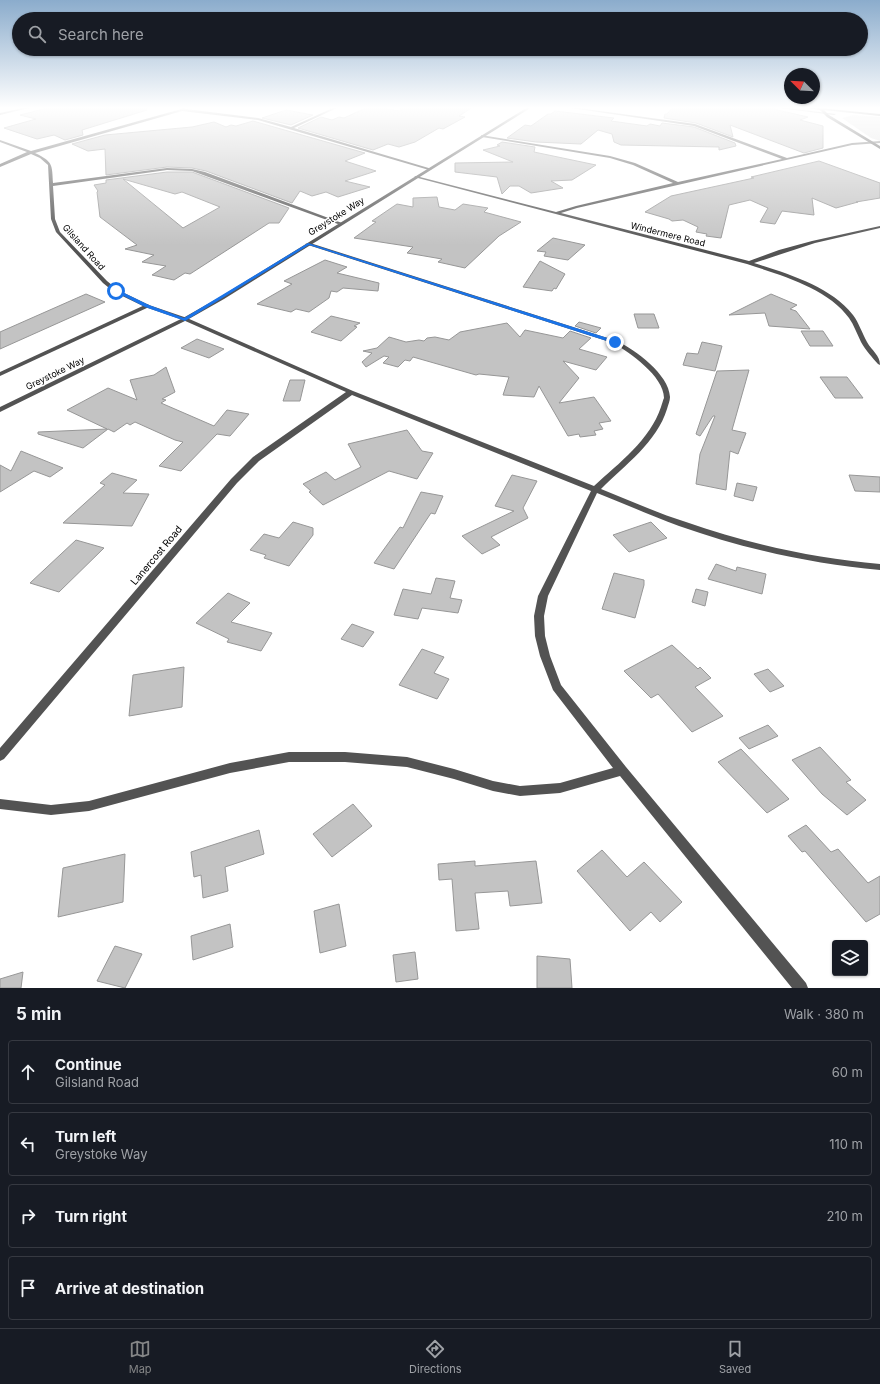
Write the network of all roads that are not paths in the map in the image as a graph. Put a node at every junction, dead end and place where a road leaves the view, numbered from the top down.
1 (27, 153) edge
2 (31, 153) edge
3 (377, 153) edge
4 (455, 153) edge
5 (582, 153) edge
6 (770, 153) edge
7 (816, 153) edge
8 (788, 160) junction
9 (0, 166) edge
10 (430, 169) junction
11 (416, 177) junction
12 (678, 184) junction
13 (51, 185) junction
14 (556, 213) junction
15 (340, 223) junction
16 (880, 227) edge
17 (308, 244) junction
18 (749, 263) junction
19 (147, 306) junction
20 (185, 319) junction
21 (880, 363) edge
22 (0, 374) edge
23 (351, 392) junction
24 (0, 410) edge
25 (595, 490) junction
26 (880, 568) edge
27 (0, 756) edge
28 (622, 770) junction
29 (0, 804) edge
30 (801, 988) edge

1 - 9 street
2 - 13 street, Gilsland Road
3 - 10 street
4 - 10 street, Greystoke Way
5 - 12 street
6 - 8 street
7 - 8 street
8 - 12 street
10 - 11 street, Greystoke Way
11 - 14 street, Windermere Road
11 - 15 street, Greystoke Way
12 - 14 street
13 - 15 street
13 - 19 street, Gilsland Road
14 - 18 street, Windermere Road
15 - 17 street, Greystoke Way
16 - 18 street
17 - 20 street, Greystoke Way
17 - 25 street
18 - 21 street, Windermere Road
19 - 20 street, Gilsland Road
19 - 22 lane
20 - 23 street, Gilsland Road
20 - 24 street, Greystoke Way
23 - 25 street, Gilsland Road
23 - 27 street, Lanercost Road
25 - 26 street, Gilsland Road
25 - 28 street
28 - 29 street
28 - 30 street

